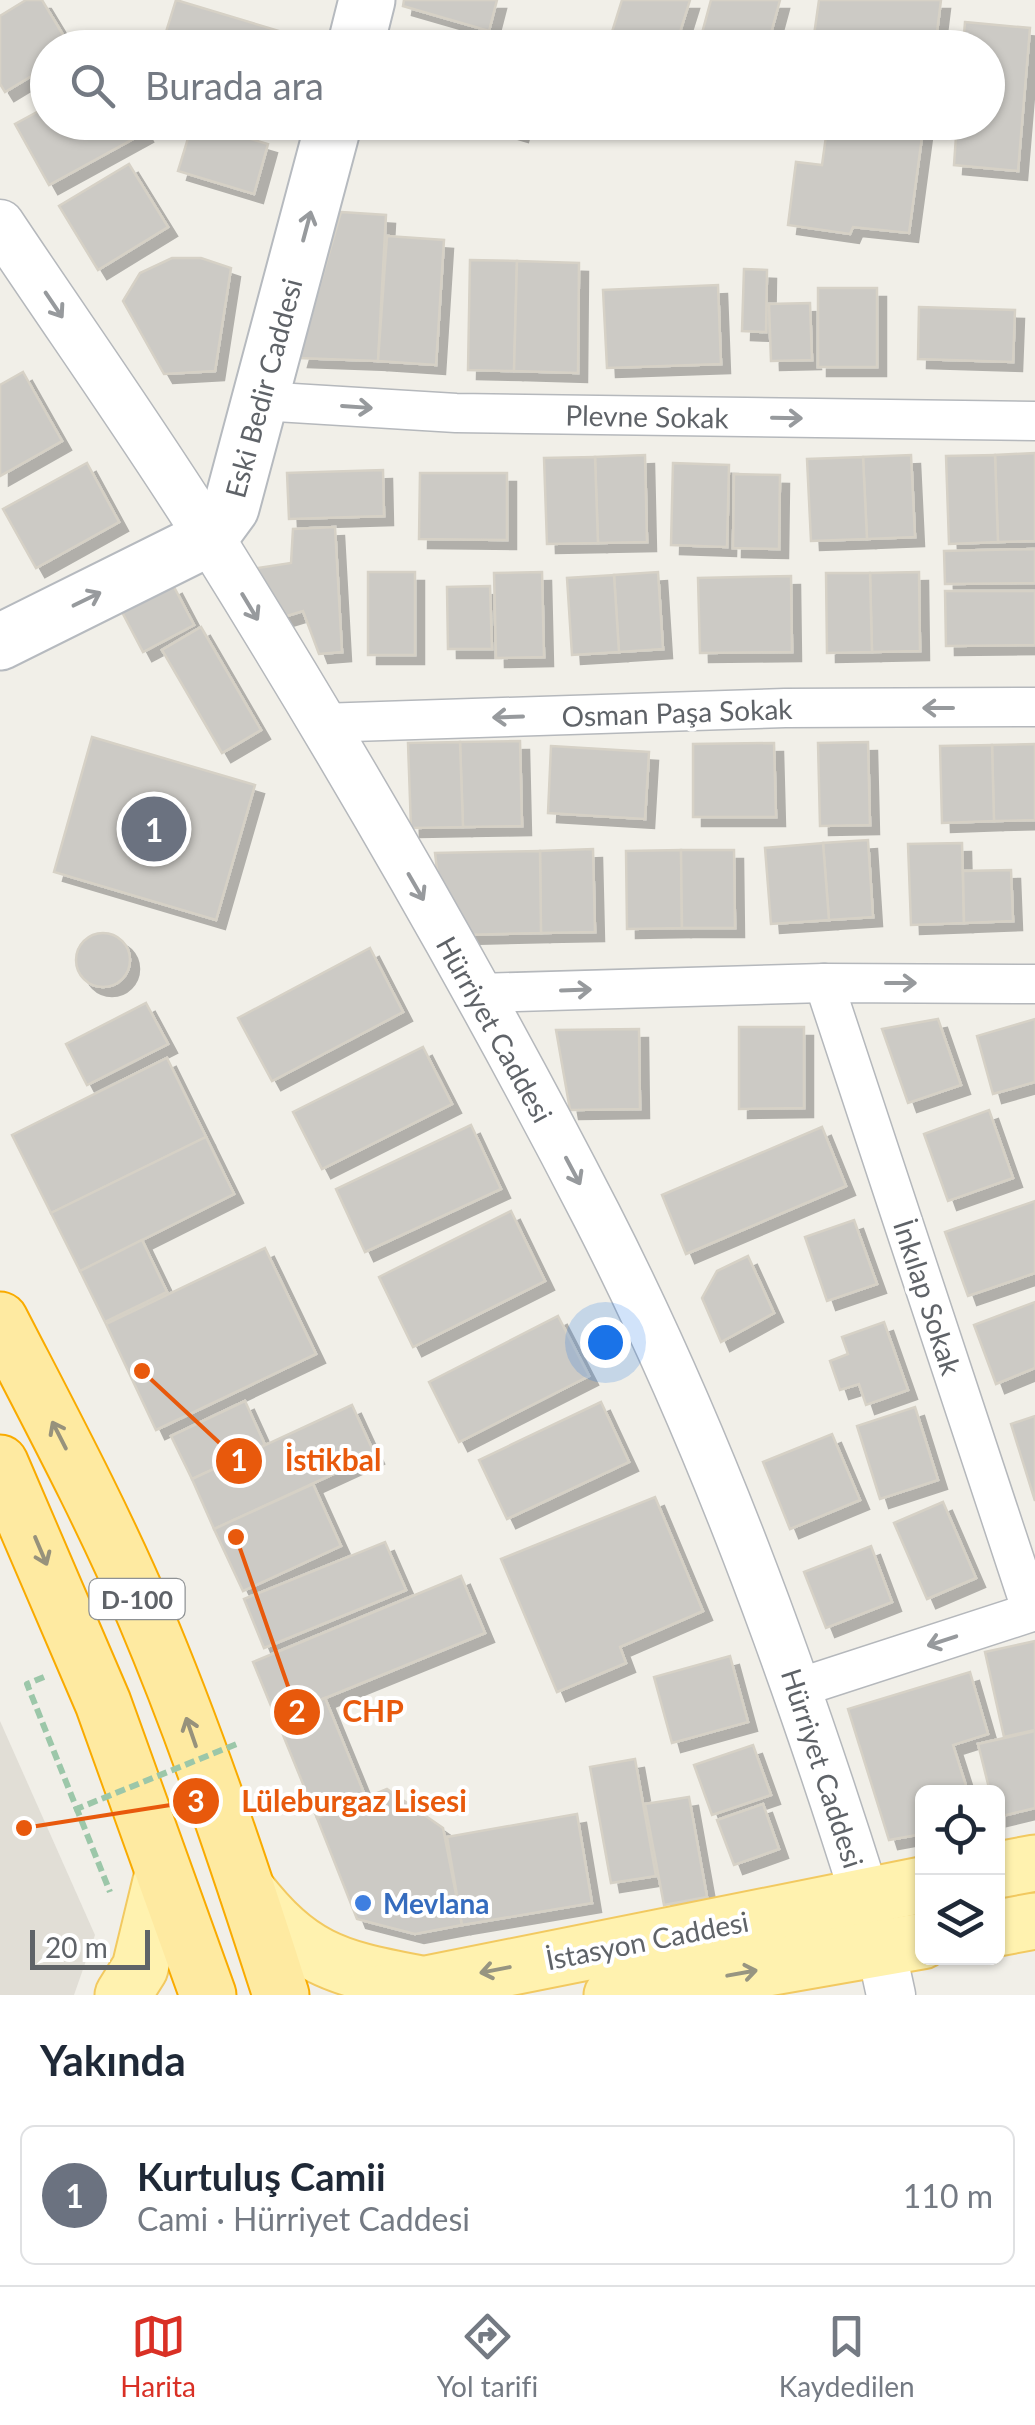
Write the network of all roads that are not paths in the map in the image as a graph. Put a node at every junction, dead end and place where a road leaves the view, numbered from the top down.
1 (367, 0) edge
2 (359, 30) edge
3 (329, 140) edge
4 (0, 224) edge
5 (260, 401) junction
6 (1035, 421) edge
7 (210, 538) junction
8 (0, 642) edge
9 (1035, 708) edge
10 (320, 723) junction
11 (824, 982) junction
12 (1035, 984) edge
13 (478, 994) junction
14 (0, 1320) edge
15 (0, 1463) edge
16 (1034, 1611) edge
17 (798, 1688) junction
18 (1035, 1863) edge
19 (1005, 1869) edge
20 (163, 1872) junction
21 (915, 1886) edge
22 (247, 1890) junction
23 (865, 1896) junction
24 (1035, 1921) edge
25 (1005, 1927) edge
26 (898, 1962) edge
27 (398, 1990) edge
28 (123, 1995) edge
29 (208, 1995) edge
30 (281, 1995) edge
31 (612, 1995) edge

1 - 2 main road
5 -> 3 main road, Eski Bedir Caddesi
4 -> 7 street, Hürriyet Caddesi
5 -> 6 street, Plevne Sokak
5 - 7 main road, Eski Bedir Caddesi
8 -> 7 main road
7 -> 10 street, Hürriyet Caddesi
9 -> 10 street, Osman Paşa Sokak
10 -> 13 street, Hürriyet Caddesi
11 -> 12 street
13 -> 11 street
11 - 16 street, İnkılap Sokak
13 -> 17 street, Hürriyet Caddesi
22 -> 14 highway, D-100
15 -> 20 highway, D-100
16 -> 17 street
17 - 23 street, Hürriyet Caddesi
18 - 19 main road
20 - 28 main road
20 - 29 highway, D-100
21 - 23 main road, İstasyon Caddesi
22 - 27 main road
22 - 30 highway, D-100
23 - 26 main road
23 -> 27 main road, İstasyon Caddesi
24 - 25 main road
31 -> 26 main road, İstasyon Caddesi

